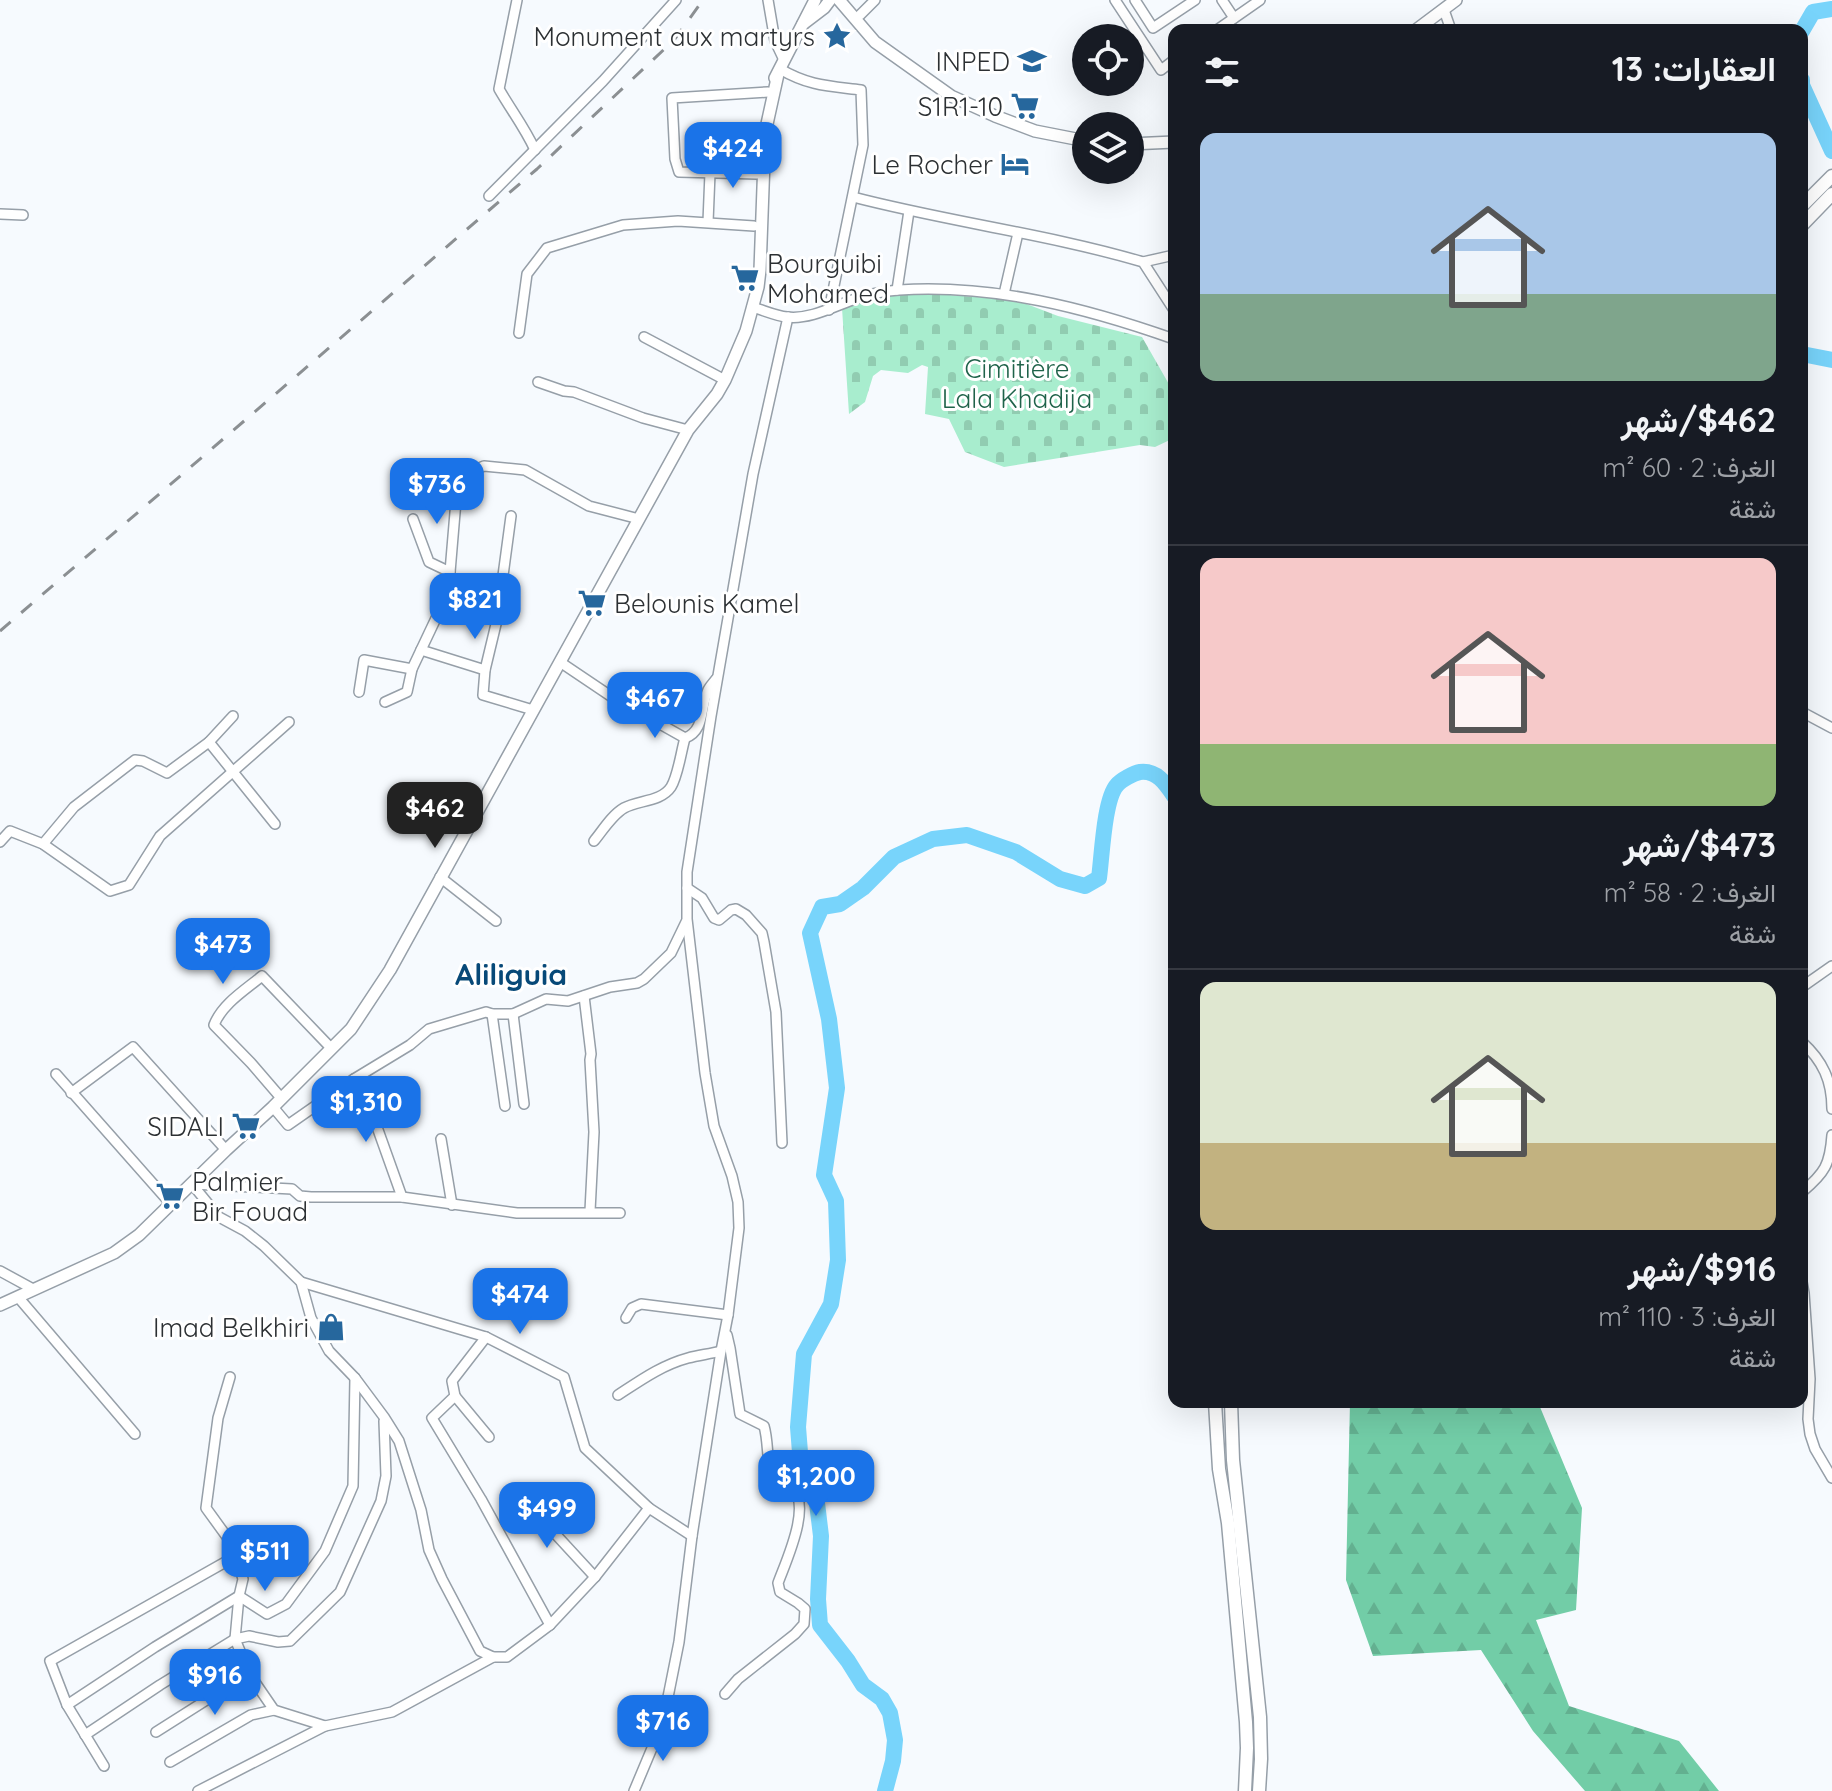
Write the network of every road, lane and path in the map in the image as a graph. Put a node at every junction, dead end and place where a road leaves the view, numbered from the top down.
1 (517, 0) edge
2 (676, 0) edge
3 (768, 0) edge
4 (839, 0) edge
5 (848, 0) edge
6 (875, 0) edge
7 (1115, 0) edge
8 (1135, 0) edge
9 (1195, 0) edge
10 (1222, 0) edge
11 (1260, 0) edge
12 (1456, 0) edge
13 (823, 3) edge
14 (1444, 10) junction
15 (806, 12) edge
16 (855, 14) junction
17 (1234, 18) junction
18 (1226, 24) edge
19 (1424, 24) edge
20 (1449, 24) edge
21 (1168, 65) edge
22 (781, 68) junction
23 (768, 92) junction
24 (1072, 138) edge
25 (1168, 142) edge
26 (1144, 143) edge
27 (535, 150) junction
28 (710, 173) junction
29 (757, 174) junction
30 (1832, 176) edge
31 (1832, 194) edge
32 (489, 196) dead end
33 (853, 197) junction
34 (1808, 200) edge
35 (909, 211) junction
36 (0, 214) edge
37 (23, 215) dead end
38 (1808, 219) edge
39 (708, 222) junction
40 (754, 226) junction
41 (1018, 233) junction
42 (1168, 256) edge
43 (1143, 262) junction
44 (897, 290) junction
45 (1004, 294) junction
46 (754, 300) junction
47 (1168, 301) edge
48 (829, 310) junction
49 (788, 317) junction
50 (519, 333) dead end
51 (644, 337) dead end
52 (1168, 337) edge
53 (725, 380) junction
54 (538, 382) dead end
55 (688, 430) junction
56 (441, 469) dead end
57 (458, 477) junction
58 (511, 516) dead end
59 (413, 519) dead end
60 (639, 519) junction
61 (450, 572) junction
62 (421, 650) junction
63 (560, 662) junction
64 (412, 669) junction
65 (485, 670) junction
66 (719, 676) junction
67 (359, 692) dead end
68 (385, 702) dead end
69 (533, 710) junction
70 (1808, 715) edge
71 (233, 716) dead end
72 (289, 722) dead end
73 (1832, 728) edge
74 (685, 738) junction
75 (209, 742) junction
76 (232, 772) junction
77 (275, 824) dead end
78 (594, 841) dead end
79 (0, 842) edge
80 (43, 844) junction
81 (440, 877) junction
82 (687, 888) junction
83 (687, 919) junction
84 (496, 921) dead end
85 (1832, 966) edge
86 (1808, 983) edge
87 (584, 996) junction
88 (492, 1014) junction
89 (513, 1014) junction
90 (331, 1048) junction
91 (1808, 1049) edge
92 (56, 1074) dead end
93 (354, 1079) junction
94 (71, 1093) junction
95 (278, 1103) junction
96 (524, 1104) dead end
97 (505, 1106) dead end
98 (1832, 1109) edge
99 (1832, 1135) edge
100 (441, 1139) dead end
101 (782, 1143) dead end
102 (226, 1150) junction
103 (192, 1184) junction
104 (1808, 1187) edge
105 (402, 1197) junction
106 (170, 1203) junction
107 (452, 1205) junction
108 (590, 1211) junction
109 (620, 1213) dead end
110 (0, 1271) edge
111 (301, 1282) junction
112 (33, 1289) junction
113 (18, 1297) junction
114 (0, 1305) edge
115 (728, 1315) junction
116 (626, 1318) dead end
117 (726, 1331) junction
118 (486, 1337) junction
119 (1808, 1350) edge
120 (721, 1351) junction
121 (230, 1377) dead end
122 (355, 1378) junction
123 (618, 1395) dead end
124 (455, 1396) junction
125 (1215, 1408) edge
126 (1231, 1408) edge
127 (384, 1417) junction
128 (135, 1434) dead end
129 (489, 1437) dead end
130 (1832, 1478) edge
131 (525, 1501) dead end
132 (649, 1508) junction
133 (692, 1536) junction
134 (236, 1556) junction
135 (595, 1577) junction
136 (239, 1596) junction
137 (550, 1625) junction
138 (235, 1639) junction
139 (493, 1657) junction
140 (250, 1675) junction
141 (725, 1694) dead end
142 (67, 1705) junction
143 (274, 1710) junction
144 (325, 1726) junction
145 (156, 1732) dead end
146 (85, 1735) junction
147 (170, 1762) dead end
148 (104, 1766) dead end
149 (198, 1791) edge
150 (634, 1791) edge
151 (1245, 1791) edge
152 (1259, 1791) edge

1 - 27 street
2 - 27 street
3 - 22 street
4 - 16 main road
5 - 16 main road
6 - 16 street
7 - 21 street
8 - 9 street
10 - 17 street
11 - 17 street
12 - 14 main road
13 - 15 main road
13 - 16 main road
14 - 19 main road
14 - 20 street
15 - 22 main road
16 - 24 main road
17 - 18 street
22 - 23 main road
22 - 33 street
22 - 46 main road
23 - 28 street
23 - 29 main road
25 - 26 main road
27 - 32 street
28 - 29 street
28 - 39 street
29 - 40 main road
30 - 34 highway
31 - 38 highway
33 - 35 street
33 - 48 street
35 - 41 street
35 - 44 street
36 - 37 street
39 - 40 street
39 - 50 street
40 - 46 main road
41 - 43 street
41 - 45 street
42 - 43 street
43 - 47 street
44 - 45 street
44 - 48 street
45 - 52 street
46 - 49 street
46 - 53 main road
48 - 49 street
49 - 66 street
51 - 53 street
53 - 55 main road
54 - 55 street
55 - 60 main road
56 - 57 street
57 - 60 street
57 - 61 street
58 - 65 street
59 - 61 street
60 - 63 main road
61 - 62 street
62 - 64 street
62 - 65 street
63 - 69 main road
63 - 74 street
64 - 67 street
64 - 68 street
65 - 69 street
66 - 74 street
66 - 82 street
69 - 81 main road
70 - 73 street
71 - 75 street
72 - 76 street
74 - 78 street
75 - 76 street
75 - 80 street
76 - 77 street
76 - 80 street
79 - 80 street
81 - 84 street
81 - 90 main road
82 - 83 street
82 - 101 street
83 - 87 street
83 - 115 street
85 - 86 street
87 - 89 street
87 - 108 street
88 - 89 street
88 - 93 street
88 - 97 street
89 - 96 street
90 - 95 main road
90 - 95 street
91 - 98 street
92 - 94 street
93 - 95 street
93 - 105 street
94 - 102 street
94 - 106 street
95 - 102 main road
99 - 104 street
100 - 107 street
102 - 103 main road
103 - 105 street
103 - 106 main road
103 - 111 street
105 - 107 street
106 - 112 main road
107 - 108 street
108 - 109 street
110 - 112 street
111 - 118 street
111 - 122 street
112 - 113 main road
113 - 114 main road
113 - 128 street
115 - 116 street
115 - 117 street
117 - 120 street
117 - 141 street
118 - 124 street
118 - 132 street
119 - 130 street
120 - 123 street
120 - 133 street
121 - 134 street
122 - 127 street
122 - 136 street
124 - 129 street
124 - 137 street
125 - 151 highway
126 - 152 highway
127 - 138 street
127 - 139 street
131 - 135 street
132 - 133 street
132 - 135 street
133 - 150 street
134 - 136 street
134 - 142 street
135 - 137 street
136 - 138 street
136 - 142 street
137 - 139 street
138 - 140 street
138 - 146 street
139 - 144 street
140 - 143 street
140 - 145 street
142 - 146 street
143 - 144 street
143 - 147 street
144 - 149 street
146 - 148 street

